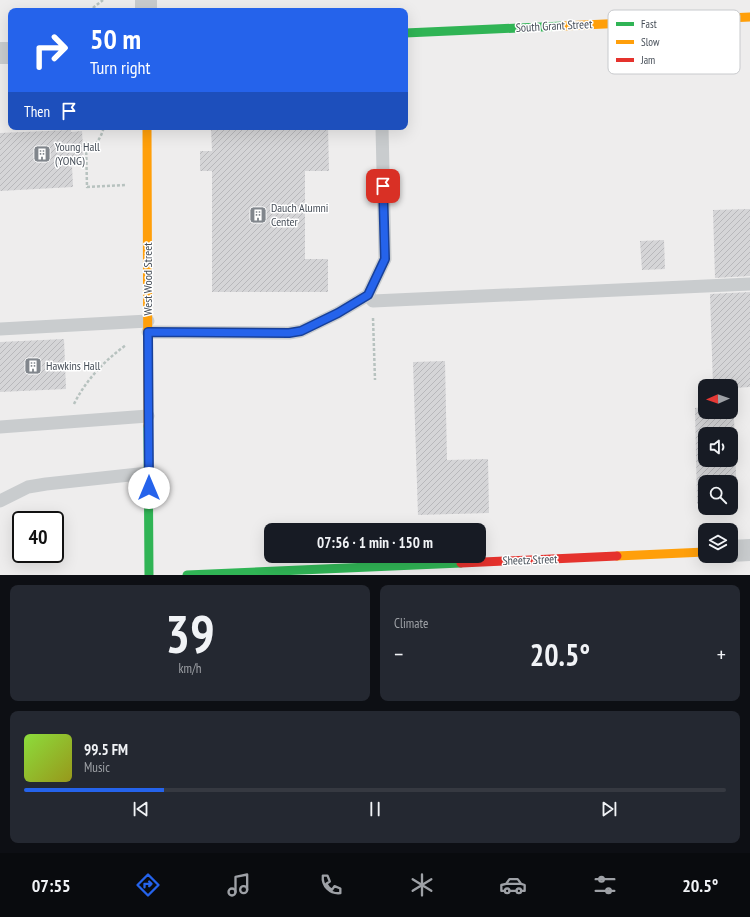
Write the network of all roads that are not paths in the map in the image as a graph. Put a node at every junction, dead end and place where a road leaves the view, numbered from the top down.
1 (740, 17) edge
2 (750, 17) edge
3 (608, 24) edge
4 (408, 33) edge
5 (147, 130) edge
6 (382, 130) edge
7 (750, 284) edge
8 (370, 298) junction
9 (148, 327) junction
10 (0, 329) edge
11 (148, 416) junction
12 (0, 427) edge
13 (148, 473) junction
14 (0, 501) edge
15 (750, 550) edge
16 (738, 551) edge
17 (698, 552) edge
18 (266, 573) edge
19 (149, 575) edge
20 (187, 575) edge

1 - 2 street, South Grant Street
3 - 4 street, South Grant Street
5 - 9 street, West Wood Street
6 - 8 lane
7 - 8 lane
8 - 9 lane
9 - 10 lane
9 - 11 street, West Wood Street
11 - 12 lane
11 - 13 street, West Wood Street
13 - 14 lane
13 - 19 street, West Wood Street
15 - 16 street
17 - 18 street, Sheetz Street
18 - 20 street, Sheetz Street

